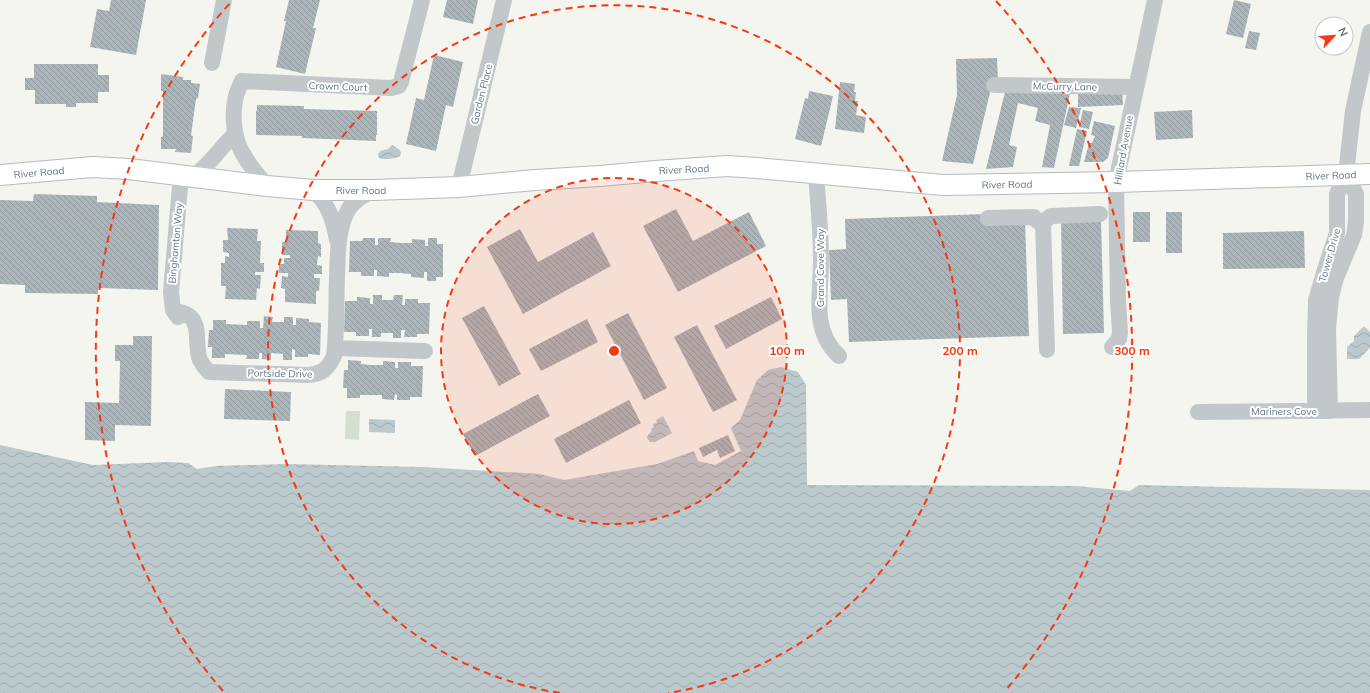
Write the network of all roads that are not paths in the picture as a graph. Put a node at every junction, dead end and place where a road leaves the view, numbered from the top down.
1 (224, 0) edge
2 (422, 0) edge
3 (504, 0) edge
4 (1155, 0) edge
5 (1370, 32) edge
6 (212, 63) dead end
7 (994, 85) dead end
8 (1135, 87) junction
9 (235, 134) junction
10 (816, 174) junction
11 (1370, 174) edge
12 (0, 175) edge
13 (1346, 175) junction
14 (186, 176) junction
15 (1116, 182) junction
16 (268, 186) junction
17 (459, 187) junction
18 (313, 190) junction
19 (374, 190) junction
20 (1100, 214) dead end
21 (988, 218) dead end
22 (1043, 222) junction
23 (338, 246) junction
24 (1112, 347) dead end
25 (335, 348) junction
26 (1047, 350) dead end
27 (425, 351) dead end
28 (839, 356) dead end
29 (209, 372) joint
30 (1370, 410) edge
31 (1322, 411) junction
32 (1198, 412) dead end

1 - 6 street
2 - 9 street, Crown Court
3 - 17 street, Garden Place
4 - 8 street, Hilliard Avenue
5 - 13 street
7 - 8 street, McCurry Lane
8 - 15 street, Hilliard Avenue
9 - 14 street
9 - 16 street, Crown Court
10 - 15 main road, River Road
10 - 17 main road, River Road
10 - 28 street, Grand Cove Way
11 - 13 main road, River Road
12 - 14 main road, River Road
13 - 15 main road, River Road
13 - 31 street, Tower Drive
14 - 16 main road, River Road
14 - 29 street, Binghamton Way
15 - 24 street, Hilliard Avenue
16 - 18 main road, River Road
17 - 19 main road, River Road
18 - 19 main road, River Road
18 - 23 street, Portside Drive
19 - 23 street, Portside Drive
20 - 22 street
21 - 22 street
22 - 26 street
23 - 25 street, Portside Drive
25 - 27 street
25 - 29 street, Portside Drive
30 - 31 street, Mariners Cove
31 - 32 street, Mariners Cove

